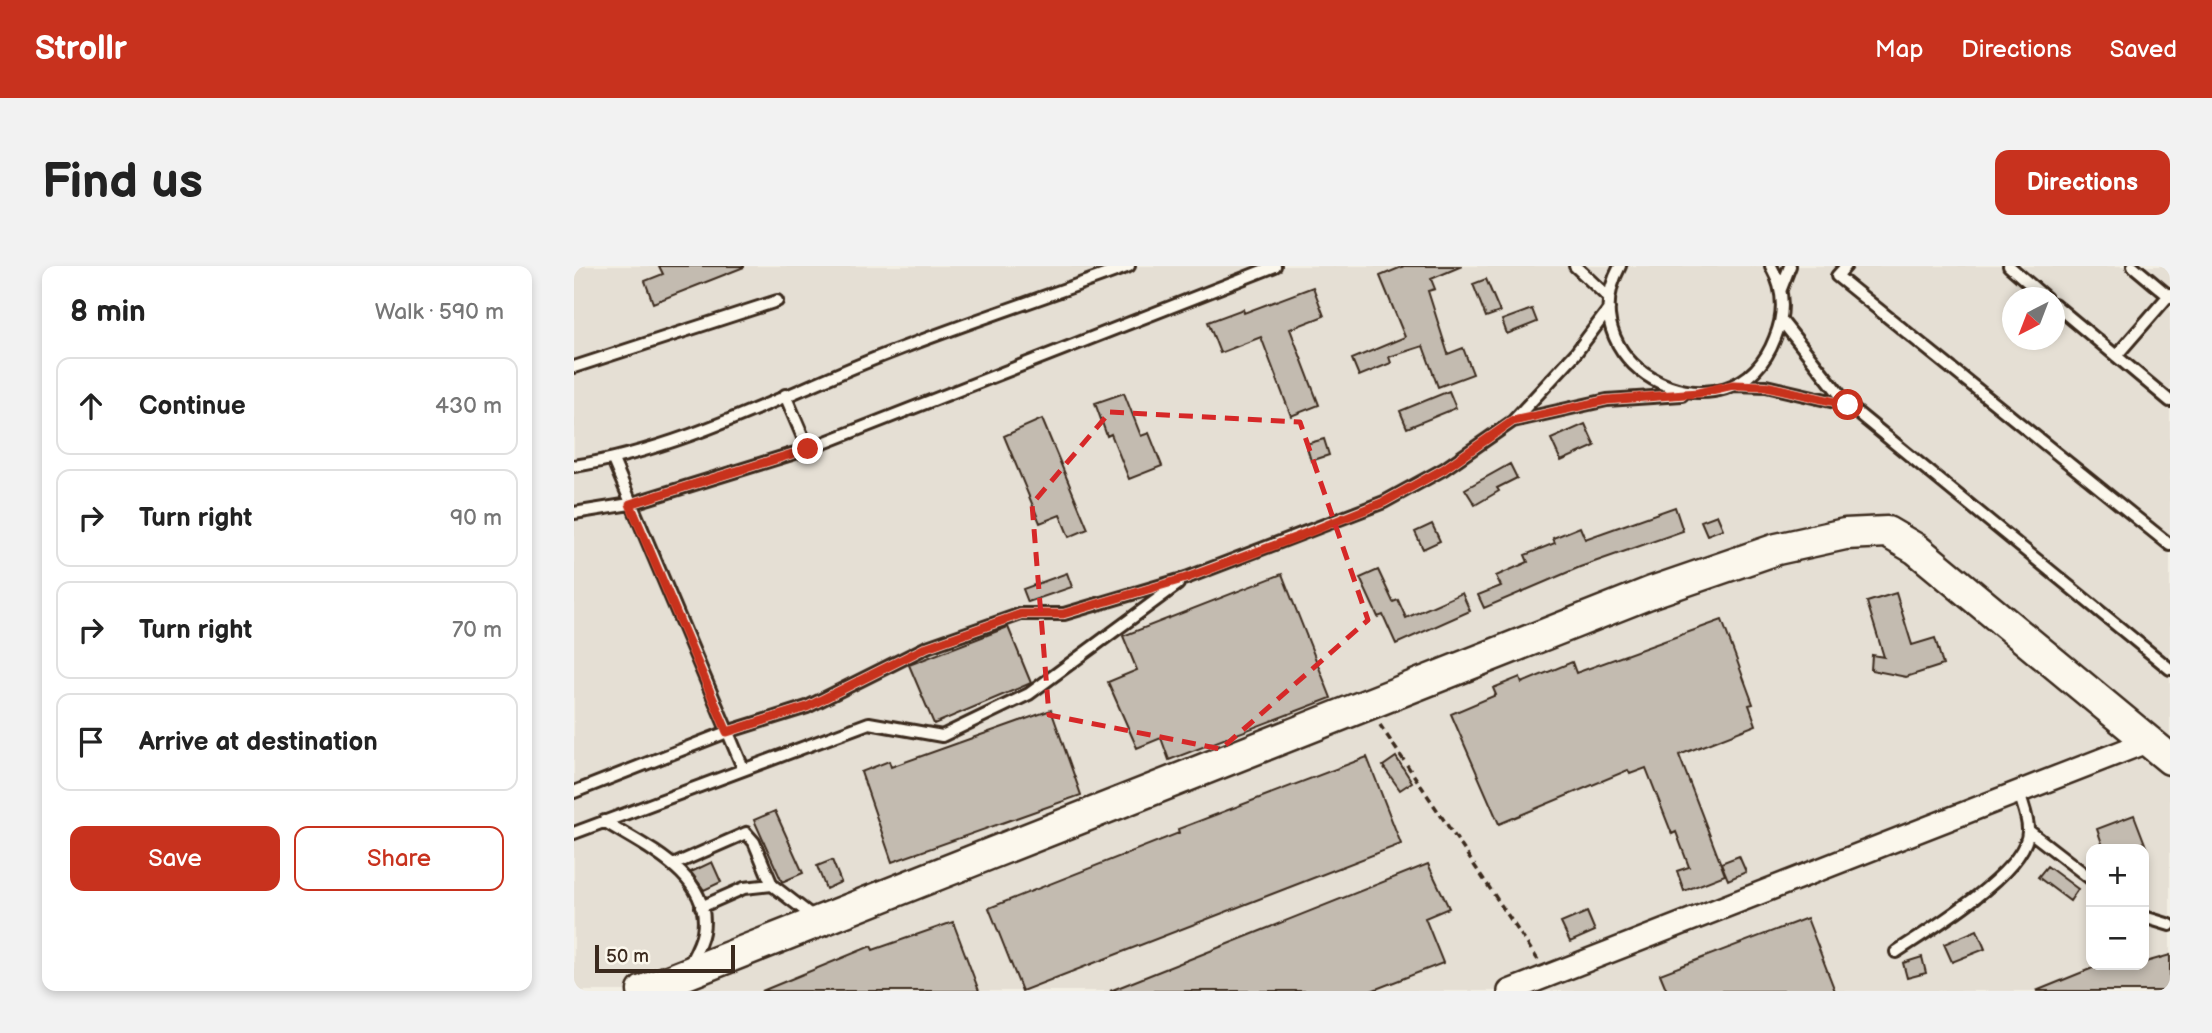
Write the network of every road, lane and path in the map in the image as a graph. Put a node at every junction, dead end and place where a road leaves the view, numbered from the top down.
1 (1129, 266) edge
2 (1275, 266) edge
3 (1575, 266) edge
4 (1620, 266) edge
5 (1771, 266) edge
6 (1790, 266) edge
7 (1846, 266) edge
8 (2009, 266) edge
9 (2133, 266) edge
10 (2033, 287) edge
11 (1781, 289) junction
12 (2169, 295) edge
13 (777, 301) dead end
14 (1609, 304) junction
15 (2065, 313) edge
16 (1781, 320) junction
17 (2116, 356) junction
18 (574, 367) edge
19 (1733, 385) junction
20 (1698, 393) junction
21 (785, 396) junction
22 (2170, 401) edge
23 (1848, 405) junction
24 (1513, 421) junction
25 (808, 449) junction
26 (612, 460) junction
27 (574, 466) edge
28 (630, 504) junction
29 (574, 513) edge
30 (2170, 545) edge
31 (1186, 578) junction
32 (2170, 669) edge
33 (1367, 706) junction
34 (727, 732) junction
35 (2160, 750) edge
36 (743, 768) junction
37 (574, 792) edge
38 (2018, 792) junction
39 (604, 821) junction
40 (2029, 831) junction
41 (574, 833) edge
42 (673, 865) junction
43 (2086, 875) edge
44 (772, 885) junction
45 (701, 907) junction
46 (2149, 919) edge
47 (818, 921) junction
48 (2170, 925) edge
49 (1896, 952) dead end
50 (686, 973) junction
51 (1548, 975) junction
52 (643, 991) edge
53 (1508, 991) edge

1 - 21 lane
2 - 25 lane
3 - 14 lane
4 - 14 lane
5 - 11 lane
6 - 11 lane
7 - 30 lane
8 - 10 lane
9 - 12 lane
11 - 16 lane
12 - 17 lane
13 - 18 lane
14 - 20 lane
14 - 24 lane
15 - 17 lane
16 - 19 lane
16 - 23 lane
17 - 22 lane
19 - 20 lane
19 - 23 lane
20 - 24 lane
21 - 25 lane
21 - 26 lane
23 - 32 lane
24 - 31 lane
25 - 28 lane
26 - 27 lane
26 - 28 lane
28 - 29 lane
28 - 34 lane
31 - 34 lane
31 - 36 lane
33 - 35 main road
33 - 47 main road
33 - 51 path
34 - 36 lane
34 - 37 lane
35 - 38 street
36 - 39 lane
38 - 40 lane
38 - 51 street
39 - 41 lane
39 - 42 lane
40 - 43 lane
40 - 49 lane
42 - 44 lane
42 - 45 lane
44 - 45 lane
44 - 47 lane
45 - 50 lane
46 - 48 lane
47 - 50 main road
50 - 52 main road
51 - 53 street

